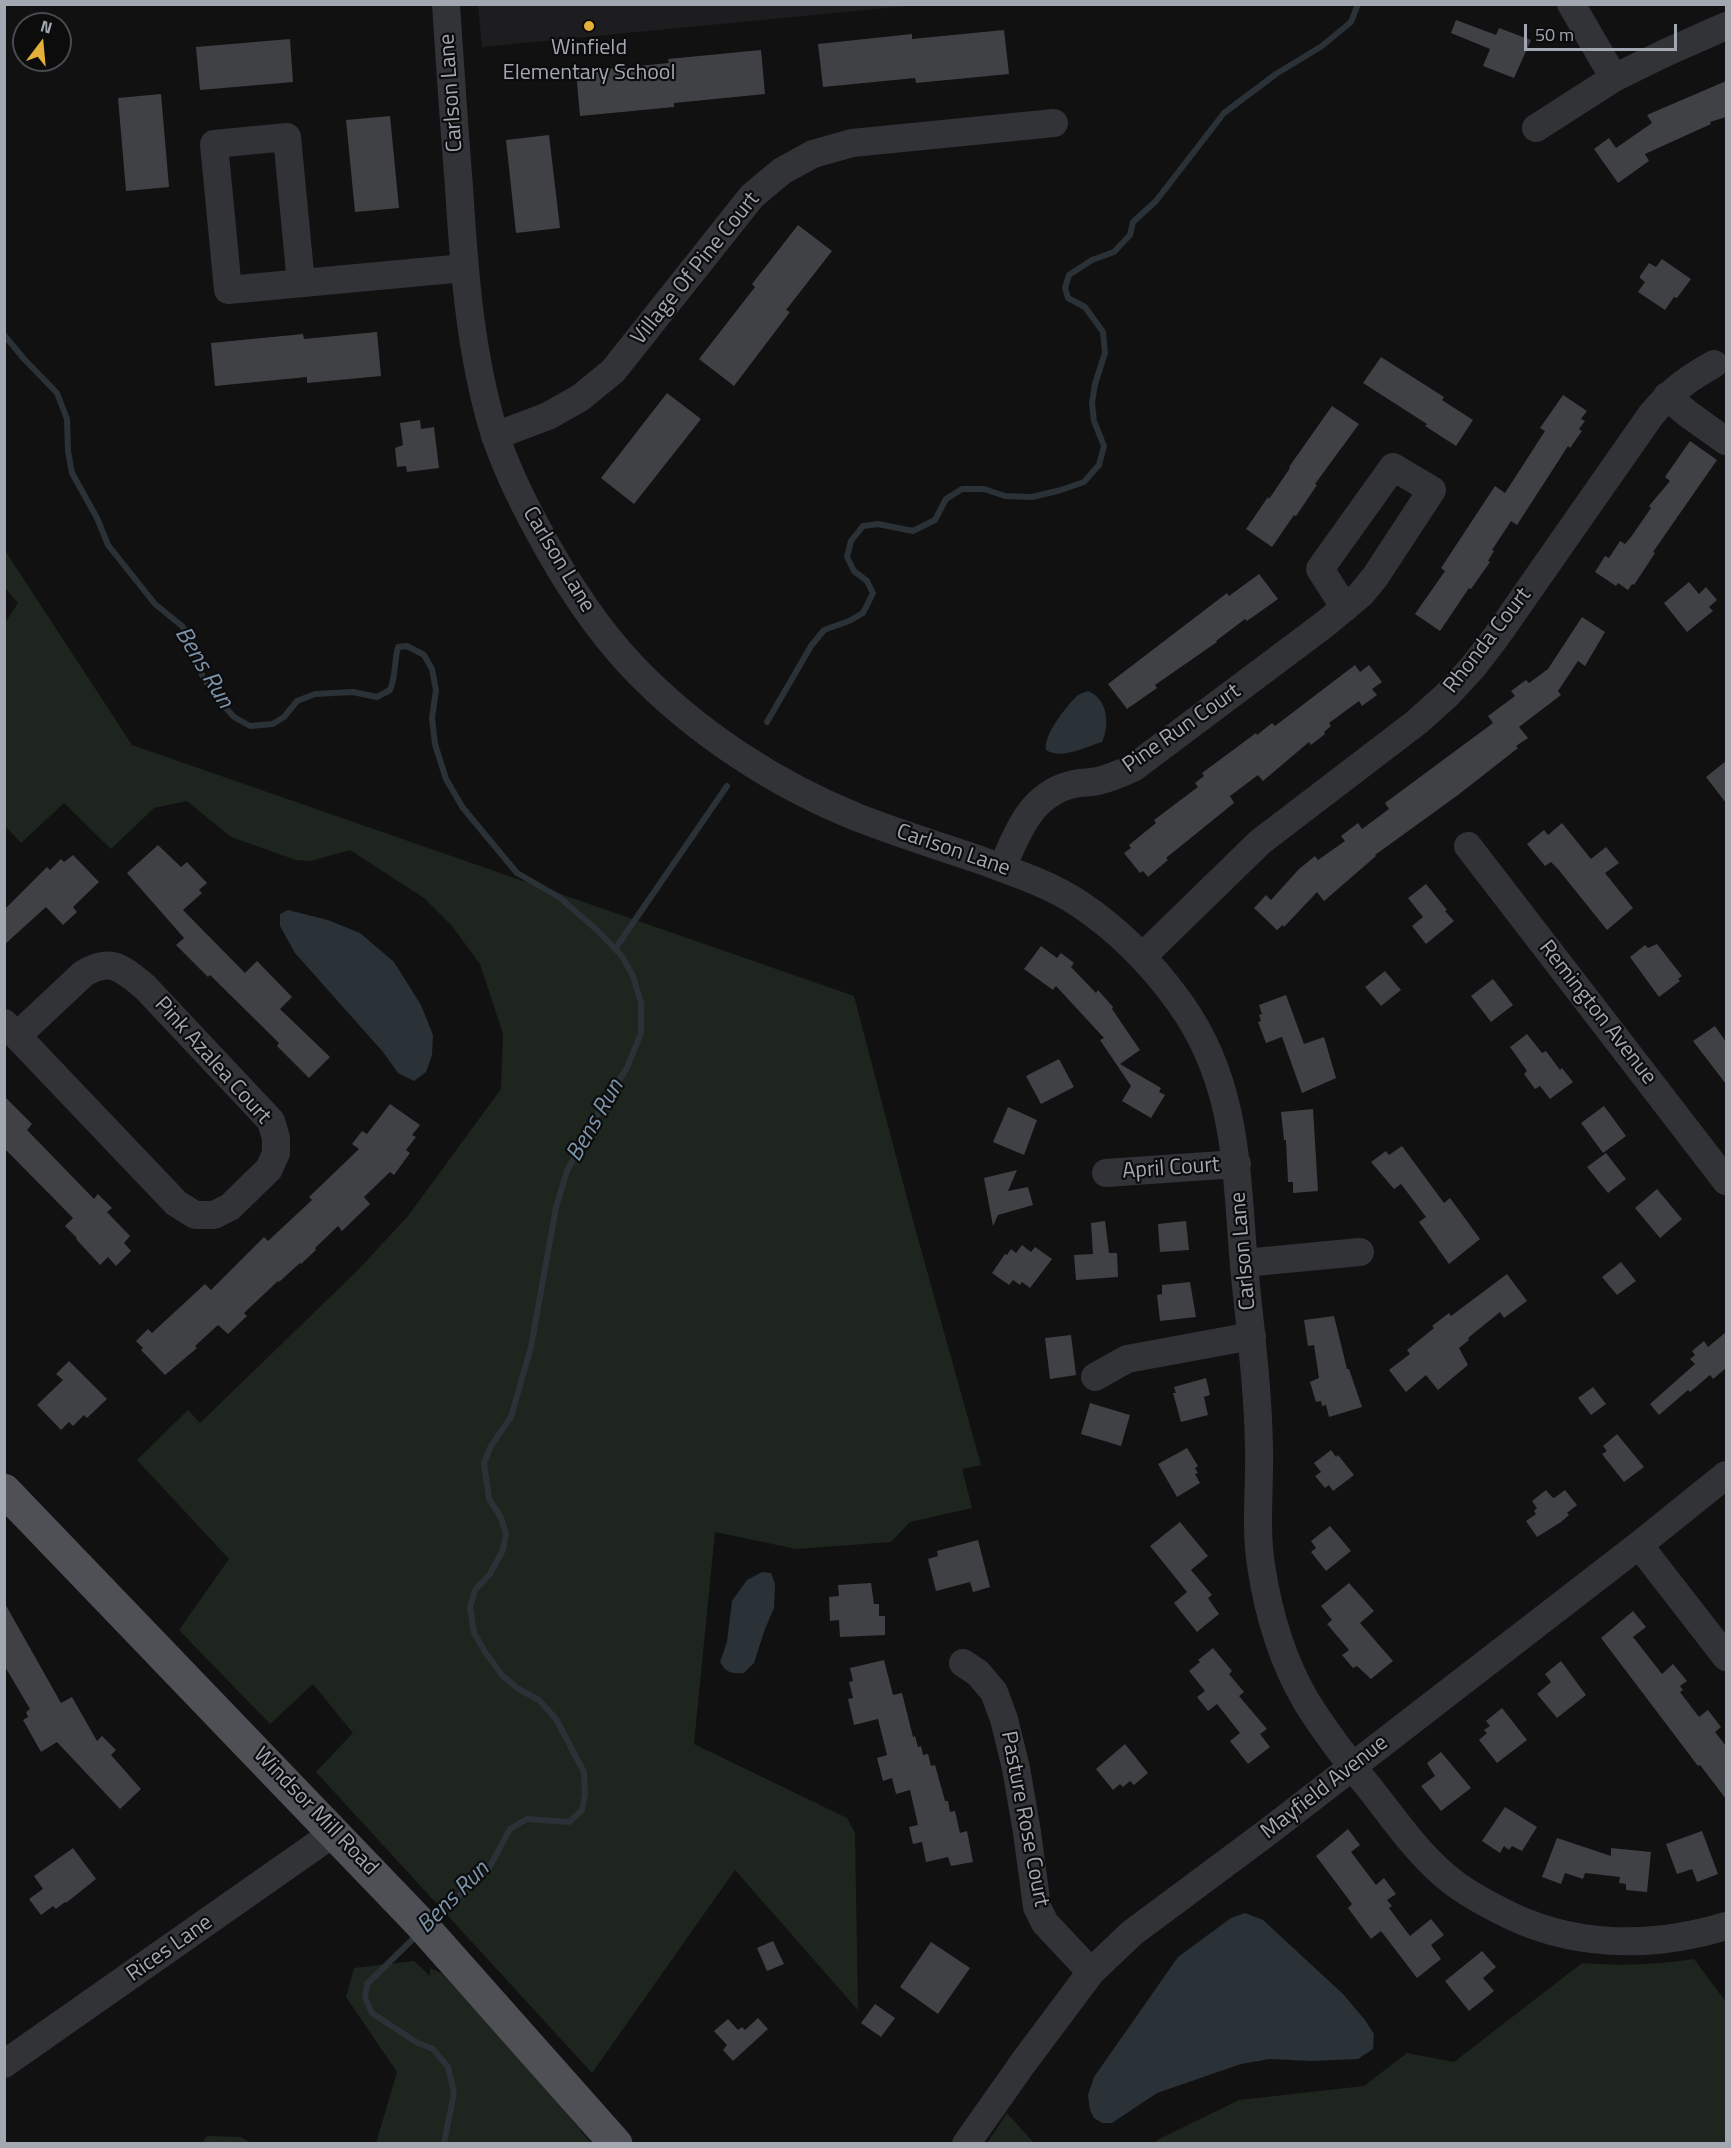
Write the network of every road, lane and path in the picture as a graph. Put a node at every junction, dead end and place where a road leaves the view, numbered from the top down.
1 (446, 4) edge
2 (1571, 4) edge
3 (1726, 26) edge
4 (1614, 78) junction
5 (1054, 123) dead end
6 (1536, 128) dead end
7 (464, 268) junction
8 (301, 284) junction
9 (1714, 364) dead end
10 (1667, 396) junction
11 (495, 436) junction
12 (1726, 441) edge
13 (1345, 608) junction
14 (1468, 846) dead end
15 (1002, 868) junction
16 (1143, 956) junction
17 (11, 1030) edge
18 (1237, 1164) junction
19 (1106, 1173) dead end
20 (1726, 1181) edge
21 (1360, 1252) dead end
22 (1244, 1263) junction
23 (1252, 1336) junction
24 (1095, 1377) dead end
25 (1726, 1475) edge
26 (4, 1490) edge
27 (1640, 1545) junction
28 (1726, 1657) edge
29 (963, 1663) dead end
30 (1353, 1767) junction
31 (334, 1832) junction
32 (1726, 1926) edge
33 (1091, 1972) junction
34 (4, 2064) edge
35 (616, 2144) edge
36 (966, 2144) edge

1 - 7 street, Carlson Lane
2 - 4 street
3 - 4 street
4 - 6 street
5 - 11 street, Village Of Pine Court
7 - 8 street
7 - 11 street, Carlson Lane
8 - 8 street
9 - 10 street, Rhonda Court
10 - 12 street
10 - 16 street, Rhonda Court
11 - 15 street, Carlson Lane
13 - 13 street, Pine Run Court
13 - 15 street, Pine Run Court
14 - 20 street, Remington Avenue
15 - 16 street, Carlson Lane
16 - 18 street, Carlson Lane
17 - 17 street, Pink Azalea Court
18 - 19 street, April Court
18 - 22 street, Carlson Lane
21 - 22 street
22 - 23 street, Carlson Lane
23 - 24 street
23 - 30 street, Carlson Lane
25 - 27 street, Mayfield Avenue
26 - 31 main road, Windsor Mill Road
27 - 28 street
27 - 30 street, Mayfield Avenue
29 - 33 street, Pasture Rose Court
30 - 32 street, Carlson Lane
30 - 33 street, Mayfield Avenue
31 - 34 street, Rices Lane
31 - 35 main road, Windsor Mill Road
33 - 36 street, Mayfield Avenue

